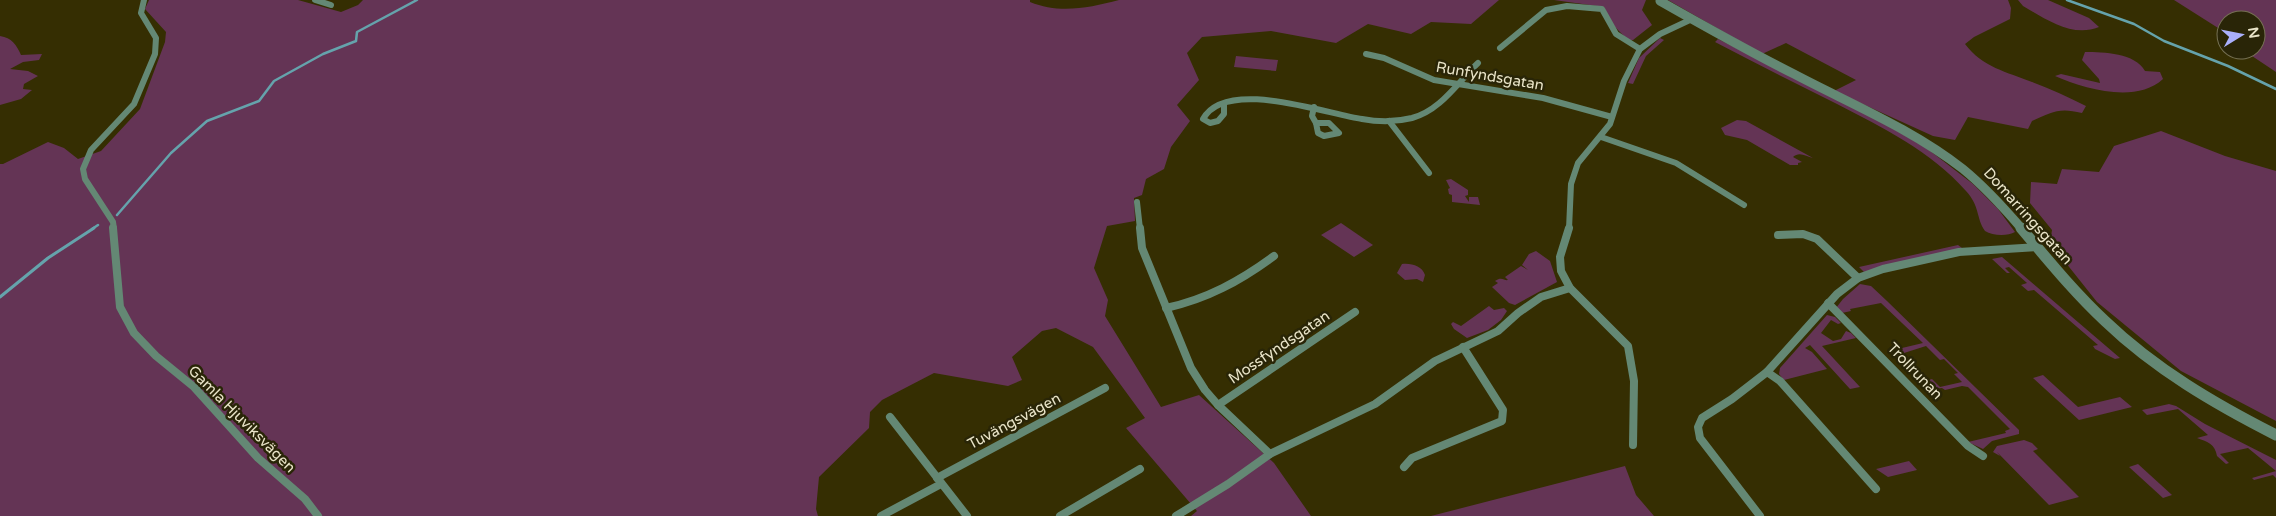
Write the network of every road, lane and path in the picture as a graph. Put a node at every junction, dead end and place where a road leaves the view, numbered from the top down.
1 (144, 0) edge
2 (315, 0) edge
3 (1659, 0) edge
4 (331, 5) dead end
5 (1692, 19) junction
6 (1500, 48) dead end
7 (1640, 48) junction
8 (1366, 54) dead end
9 (1478, 63) dead end
10 (1458, 85) junction
11 (1224, 104) dead end
12 (1314, 107) junction
13 (1612, 117) junction
14 (1389, 121) junction
15 (1316, 122) dead end
16 (1601, 137) junction
17 (1429, 173) dead end
18 (1136, 202) dead end
19 (1744, 206) dead end
20 (1778, 235) dead end
21 (2037, 248) junction
22 (1274, 256) dead end
23 (1858, 278) junction
24 (1570, 288) junction
25 (1828, 303) junction
26 (1166, 308) junction
27 (1355, 312) dead end
28 (1463, 347) junction
29 (1767, 372) junction
30 (1105, 388) dead end
31 (1218, 404) junction
32 (890, 417) dead end
33 (2276, 435) edge
34 (1633, 445) dead end
35 (1270, 454) junction
36 (1984, 456) dead end
37 (1404, 467) dead end
38 (1140, 469) dead end
39 (939, 481) junction
40 (1876, 490) dead end
41 (318, 516) edge
42 (881, 516) edge
43 (967, 516) edge
44 (1060, 516) edge
45 (1176, 516) edge
46 (1760, 516) edge

1 - 41 street, Gamla Hjuviksvägen
2 - 4 street
3 - 5 street, Domarringsgatan
5 - 7 street
5 - 21 street, Domarringsgatan
6 - 7 street
7 - 13 street
8 - 10 street, Runfyndsgatan
9 - 10 street
10 - 13 street, Runfyndsgatan
10 - 14 street
11 - 12 street
12 - 14 street
12 - 15 street
13 - 16 street
14 - 17 street
16 - 19 street
16 - 24 street
18 - 26 street
20 - 23 street
21 - 23 street
21 - 33 street, Domarringsgatan
22 - 26 street
23 - 25 street
24 - 28 street
24 - 34 street
25 - 29 street
25 - 36 street, Trollrunan
26 - 31 street
27 - 31 street, Mossfyndsgatan
28 - 35 street
28 - 37 street
29 - 40 street
29 - 46 street
30 - 39 street, Tuvängsvägen
31 - 35 street
32 - 39 street
35 - 45 street
38 - 44 street
39 - 42 street, Tuvängsvägen
39 - 43 street

